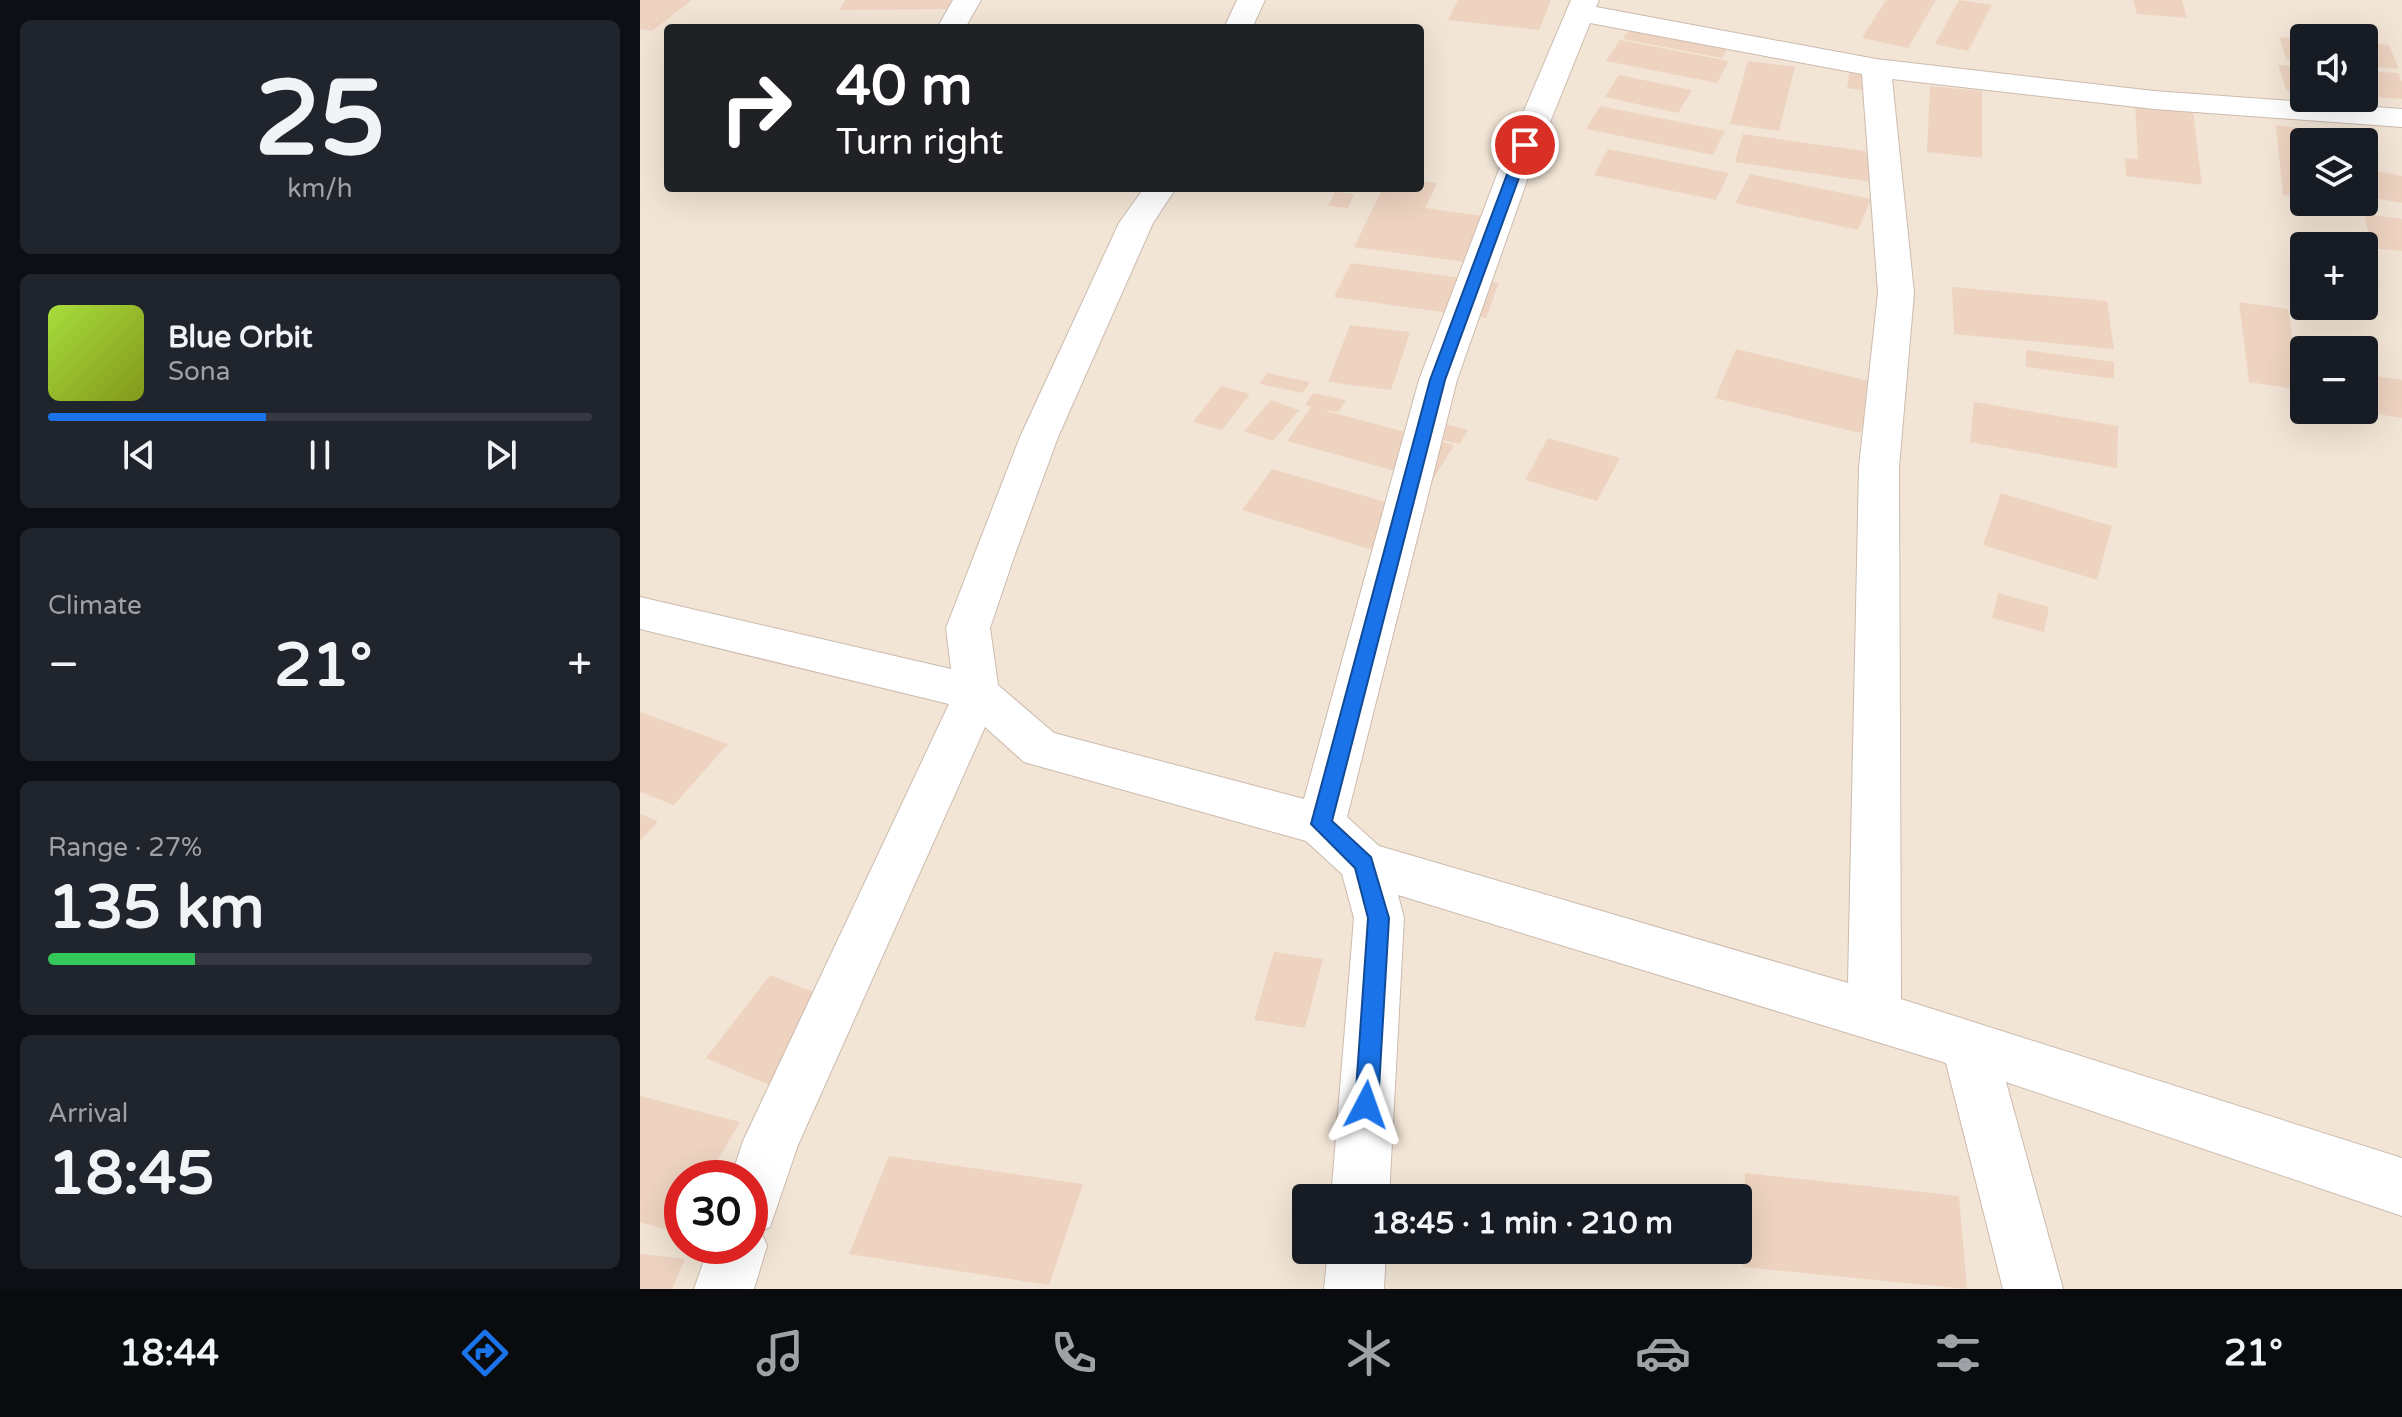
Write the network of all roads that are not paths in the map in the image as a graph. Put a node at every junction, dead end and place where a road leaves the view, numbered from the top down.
1 (967, 0) edge
2 (1251, 0) edge
3 (1581, 6) edge
4 (953, 24) edge
5 (1240, 24) edge
6 (1876, 68) junction
7 (2402, 118) edge
8 (1157, 192) edge
9 (640, 613) edge
10 (977, 693) junction
11 (1321, 824) junction
12 (1364, 863) junction
13 (1874, 1017) junction
14 (1968, 1044) junction
15 (765, 1160) edge
16 (1361, 1184) edge
17 (2402, 1187) edge
18 (732, 1264) edge
19 (1356, 1264) edge
20 (724, 1289) edge
21 (1354, 1289) edge
22 (2033, 1289) edge

1 - 4 street
2 - 5 street
3 - 6 street
3 - 11 street
6 - 7 street
6 - 13 street
8 - 10 street
9 - 10 street
10 - 11 street
10 - 15 street
11 - 12 street
12 - 13 street
12 - 16 street
13 - 14 street
14 - 17 street
14 - 22 street
18 - 20 street
19 - 21 street

